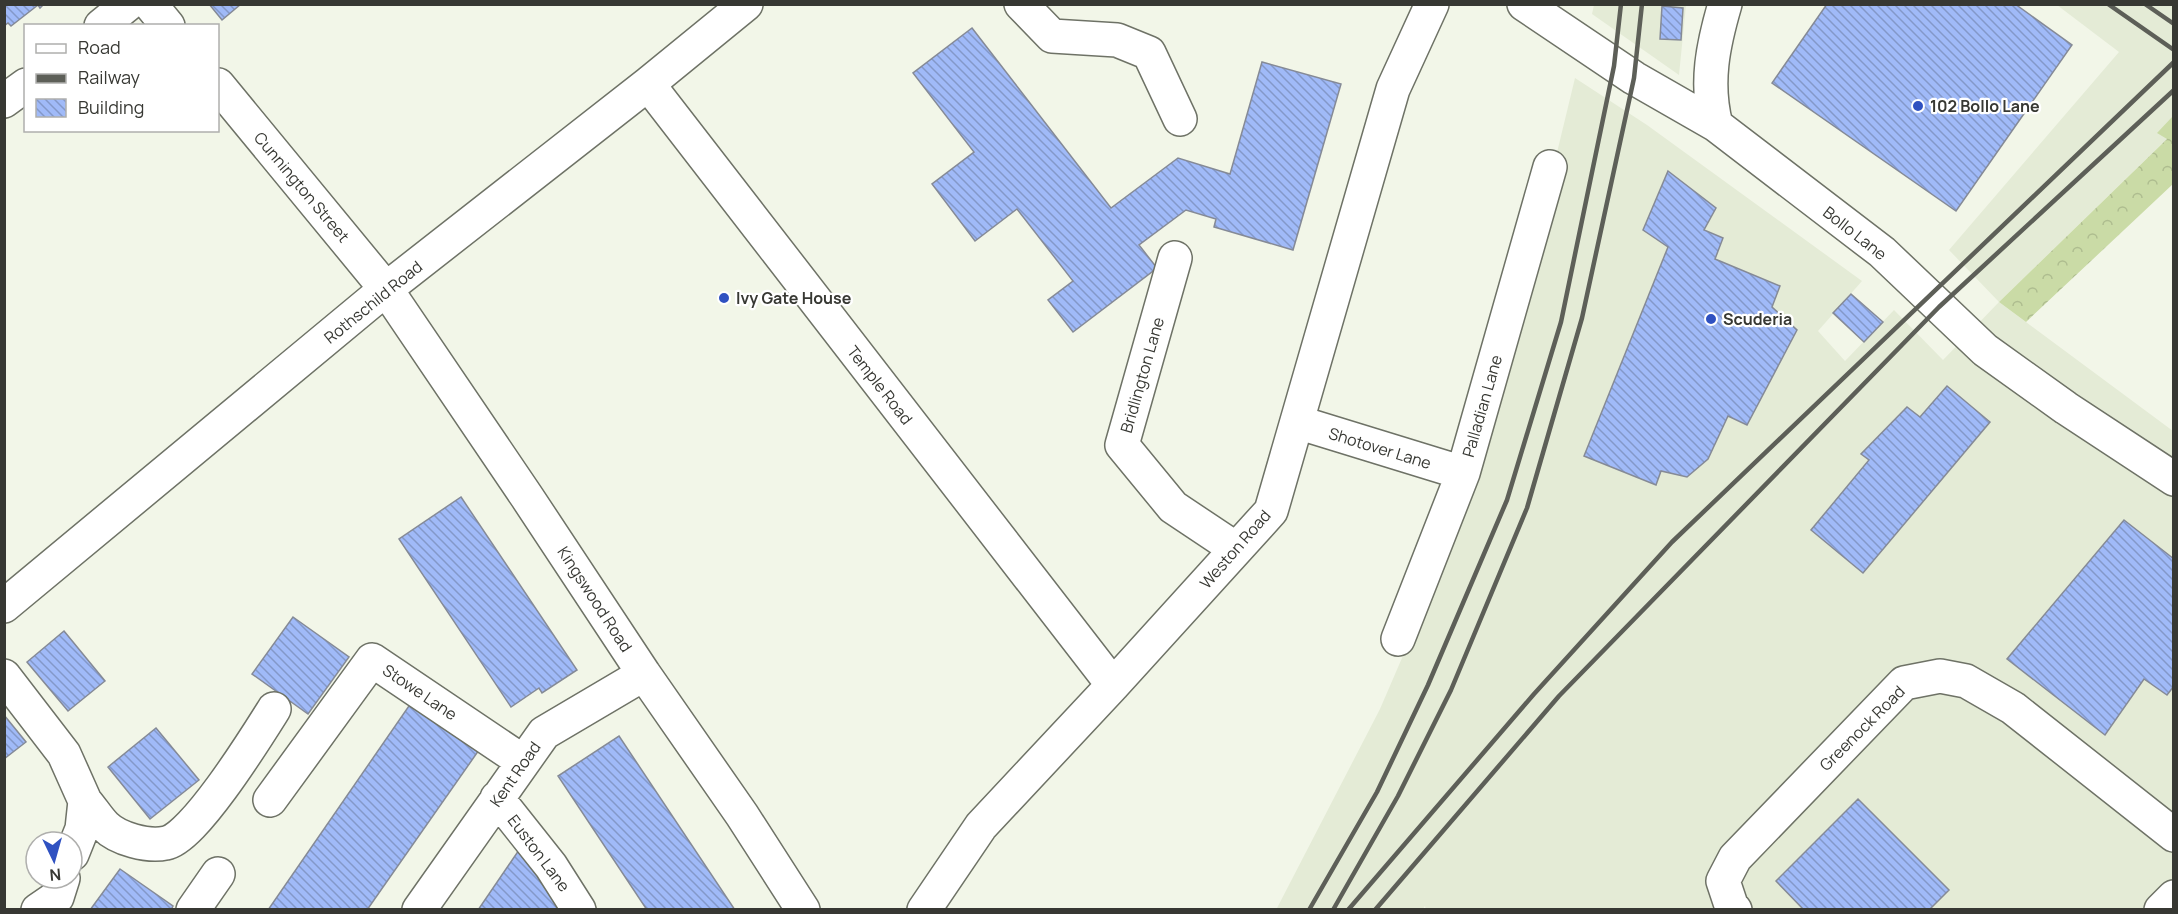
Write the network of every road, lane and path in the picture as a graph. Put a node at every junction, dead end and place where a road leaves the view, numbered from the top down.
1 (128, 4) edge
2 (150, 4) edge
3 (746, 4) edge
4 (1021, 4) edge
5 (1432, 4) edge
6 (1524, 4) edge
7 (1725, 4) edge
8 (103, 24) edge
9 (166, 24) edge
10 (648, 84) junction
11 (219, 86) edge
12 (24, 87) edge
13 (4, 102) edge
14 (1180, 119) dead end
15 (1716, 124) junction
16 (1550, 167) dead end
17 (1175, 258) dead end
18 (386, 289) junction
19 (1297, 422) junction
20 (1463, 473) junction
21 (2174, 479) edge
22 (1236, 549) junction
23 (4, 606) edge
24 (1398, 639) dead end
25 (644, 674) junction
26 (4, 676) edge
27 (1113, 685) junction
28 (274, 709) dead end
29 (522, 761) junction
30 (497, 798) junction
31 (270, 800) dead end
32 (85, 801) junction
33 (82, 830) edge
34 (2174, 835) edge
35 (218, 874) dead end
36 (2174, 897) edge
37 (193, 909) edge
38 (419, 909) edge
39 (579, 909) edge
40 (803, 909) edge
41 (924, 909) edge
42 (1735, 909) edge
43 (2161, 909) edge

1 - 8 street
2 - 9 street
3 - 10 street, Rothschild Road
4 - 14 street
5 - 19 street, Weston Road
6 - 15 street, Bollo Lane
7 - 15 street
10 - 18 street, Rothschild Road
10 - 27 street, Temple Road
11 - 18 street, Cunnington Street
12 - 13 street
15 - 21 street, Bollo Lane
16 - 20 street, Palladian Lane
17 - 22 street, Bridlington Lane
18 - 23 street, Rothschild Road
18 - 25 street, Kingswood Road
19 - 20 street, Shotover Lane
19 - 22 street, Weston Road
20 - 24 street, Palladian Lane
22 - 27 street, Weston Road
25 - 29 street, Kent Road
25 - 40 street, Kingswood Road
26 - 32 street
27 - 41 street, Weston Road
28 - 32 street
29 - 30 street, Kent Road
29 - 31 street, Stowe Lane
30 - 38 street, Kent Road
30 - 39 street, Euston Lane
32 - 33 street
34 - 42 street, Greenock Road
35 - 37 street
36 - 43 street

